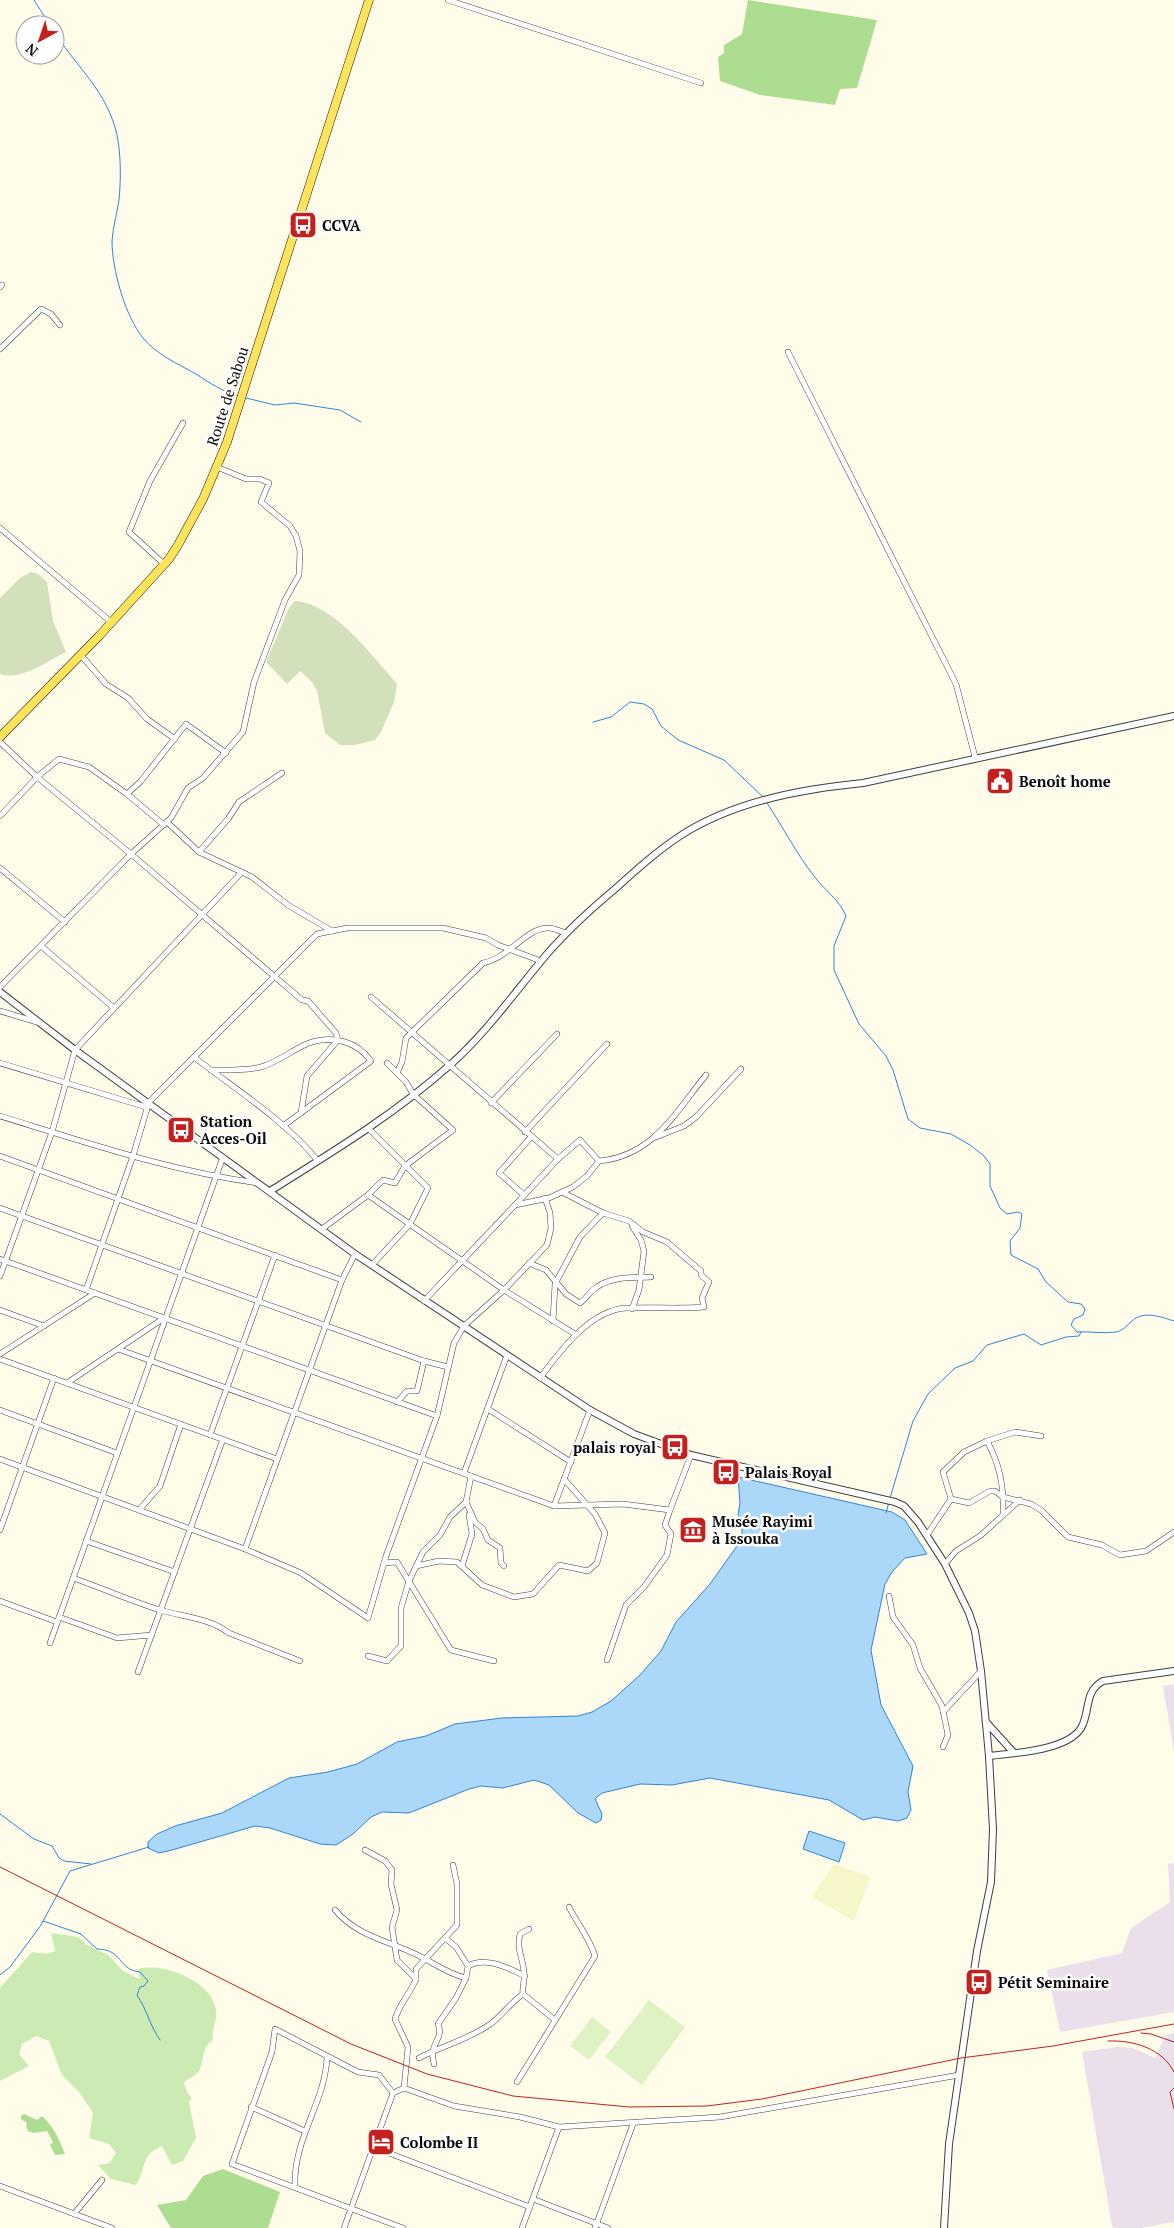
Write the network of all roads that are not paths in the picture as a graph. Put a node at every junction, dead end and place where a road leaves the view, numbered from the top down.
1 (369, 0) edge
2 (448, 0) edge
3 (701, 83) dead end
4 (60, 325) dead end
5 (0, 349) edge
6 (788, 352) dead end
7 (183, 423) dead end
8 (217, 467) junction
9 (0, 528) edge
10 (164, 564) junction
11 (112, 622) junction
12 (80, 654) junction
13 (1174, 716) edge
14 (0, 737) edge
15 (174, 739) junction
16 (0, 742) edge
17 (226, 753) junction
18 (975, 757) junction
19 (282, 773) dead end
20 (37, 778) junction
21 (127, 794) junction
22 (0, 816) edge
23 (165, 824) junction
24 (199, 852) junction
25 (131, 854) junction
26 (0, 868) edge
27 (242, 872) junction
28 (202, 915) junction
29 (65, 922) junction
30 (332, 932) junction
31 (566, 933) junction
32 (41, 946) junction
33 (513, 949) junction
34 (541, 961) junction
35 (275, 977) junction
36 (1, 984) edge
37 (0, 992) edge
38 (371, 997) dead end
39 (114, 1008) junction
40 (0, 1011) edge
41 (40, 1023) junction
42 (410, 1033) junction
43 (556, 1034) dead end
44 (338, 1040) junction
45 (607, 1044) dead end
46 (75, 1050) junction
47 (194, 1057) junction
48 (0, 1063) edge
49 (387, 1063) dead end
50 (448, 1066) junction
51 (741, 1069) dead end
52 (211, 1070) junction
53 (397, 1073) junction
54 (706, 1075) dead end
55 (66, 1082) junction
56 (413, 1094) junction
57 (491, 1103) junction
58 (148, 1104) junction
59 (301, 1113) junction
60 (0, 1116) edge
61 (283, 1126) junction
62 (368, 1128) junction
63 (52, 1132) junction
64 (525, 1132) junction
65 (531, 1137) junction
66 (656, 1137) junction
67 (0, 1156) edge
68 (133, 1156) junction
69 (223, 1157) junction
70 (558, 1159) junction
71 (318, 1161) junction
72 (599, 1162) junction
73 (405, 1166) junction
74 (38, 1170) junction
75 (215, 1177) junction
76 (259, 1183) junction
77 (270, 1191) junction
78 (562, 1192) junction
79 (368, 1195) junction
80 (524, 1195) junction
81 (545, 1198) junction
82 (118, 1199) junction
83 (515, 1205) junction
84 (0, 1208) edge
85 (602, 1213) junction
86 (22, 1216) junction
87 (630, 1221) junction
88 (410, 1224) junction
89 (197, 1227) junction
90 (322, 1229) junction
91 (102, 1245) junction
92 (355, 1254) junction
93 (275, 1256) junction
94 (3, 1260) edge
95 (463, 1262) junction
96 (529, 1263) junction
97 (372, 1266) junction
98 (181, 1273) junction
99 (0, 1276) edge
100 (640, 1277) junction
101 (651, 1277) dead end
102 (342, 1280) junction
103 (557, 1282) junction
104 (86, 1290) junction
105 (504, 1290) junction
106 (95, 1293) junction
107 (259, 1301) junction
108 (424, 1301) junction
109 (632, 1309) junction
110 (0, 1310) edge
111 (165, 1318) junction
112 (553, 1321) junction
113 (326, 1325) junction
114 (44, 1326) junction
115 (464, 1326) junction
116 (575, 1334) junction
117 (242, 1346) junction
118 (118, 1349) junction
119 (0, 1354) edge
120 (507, 1354) junction
121 (0, 1359) edge
122 (150, 1361) junction
123 (424, 1361) junction
124 (448, 1367) junction
125 (309, 1370) junction
126 (54, 1378) junction
127 (540, 1378) junction
128 (67, 1383) junction
129 (227, 1388) junction
130 (397, 1402) junction
131 (133, 1407) junction
132 (488, 1409) junction
133 (0, 1410) edge
134 (590, 1410) junction
135 (294, 1412) junction
136 (437, 1416) junction
137 (38, 1424) junction
138 (181, 1424) junction
139 (210, 1435) junction
140 (1042, 1436) dead end
141 (223, 1439) junction
142 (988, 1441) junction
143 (117, 1453) junction
144 (691, 1454) junction
145 (422, 1458) junction
146 (0, 1459) edge
147 (277, 1459) junction
148 (571, 1462) junction
149 (22, 1467) junction
150 (464, 1473) junction
151 (471, 1476) junction
152 (564, 1479) junction
153 (102, 1496) junction
154 (1003, 1497) junction
155 (951, 1499) junction
156 (1020, 1500) junction
157 (466, 1502) junction
158 (586, 1504) junction
159 (554, 1506) junction
160 (139, 1510) junction
161 (670, 1510) junction
162 (1003, 1514) junction
163 (190, 1529) junction
164 (0, 1530) edge
165 (1174, 1532) edge
166 (926, 1535) junction
167 (86, 1541) junction
168 (245, 1549) junction
169 (384, 1563) junction
170 (944, 1564) junction
171 (416, 1566) junction
172 (462, 1566) junction
173 (504, 1566) dead end
174 (175, 1572) junction
175 (73, 1578) junction
176 (409, 1581) junction
177 (889, 1596) dead end
178 (0, 1601) edge
179 (161, 1610) junction
180 (58, 1620) junction
181 (152, 1635) junction
182 (50, 1643) dead end
183 (368, 1656) dead end
184 (494, 1660) dead end
185 (607, 1660) dead end
186 (300, 1661) dead end
187 (982, 1671) junction
188 (1174, 1671) edge
189 (138, 1672) dead end
190 (943, 1712) junction
191 (986, 1722) junction
192 (943, 1747) dead end
193 (1014, 1753) junction
194 (989, 1756) junction
195 (365, 1850) dead end
196 (454, 1865) dead end
197 (569, 1907) dead end
198 (336, 1910) dead end
199 (529, 1929) dead end
200 (445, 1938) junction
201 (397, 1947) junction
202 (426, 1960) junction
203 (468, 1966) junction
204 (525, 1976) junction
205 (466, 1978) junction
206 (416, 1979) junction
207 (523, 1994) junction
208 (555, 2020) junction
209 (433, 2050) junction
210 (327, 2056) junction
211 (419, 2058) dead end
212 (434, 2064) dead end
213 (959, 2075) junction
214 (517, 2082) dead end
215 (404, 2088) junction
216 (393, 2093) junction
217 (251, 2107) junction
218 (633, 2124) junction
219 (559, 2127) junction
220 (305, 2131) junction
221 (374, 2147) junction
222 (102, 2180) dead end
223 (0, 2186) edge
224 (295, 2187) junction
225 (533, 2199) junction
226 (530, 2207) junction
227 (351, 2208) junction
228 (74, 2214) junction
229 (596, 2225) edge
230 (109, 2227) edge
231 (344, 2228) edge
232 (402, 2228) edge
233 (522, 2228) edge
234 (608, 2228) edge
235 (944, 2228) edge

1 - 8 main road, Route de Sabou
2 - 3 street
4 - 5 street
6 - 18 street
7 - 10 street
8 - 10 main road, Route de Sabou
8 - 17 street
9 - 11 street
10 - 11 main road, Route de Sabou
11 - 12 main road, Route de Sabou
12 - 14 main road, Route de Sabou
12 - 15 street
13 - 18 street
15 - 17 street
15 - 21 street
16 - 20 street
17 - 23 street
18 - 31 street
19 - 24 street
20 - 21 street
20 - 22 street
20 - 25 street
21 - 23 street
23 - 24 street
23 - 25 street
24 - 27 street
25 - 28 street
25 - 29 street
26 - 29 street
27 - 28 street
27 - 30 street
28 - 35 street
28 - 39 street
29 - 32 street
30 - 33 street
30 - 35 street
31 - 33 street
31 - 34 street
32 - 36 street
32 - 39 street
33 - 34 street
33 - 42 street
34 - 50 street
35 - 44 street
35 - 47 street
37 - 41 street
38 - 42 street
39 - 46 street
40 - 41 street
41 - 46 street
42 - 50 street
42 - 53 street
43 - 57 street
44 - 52 street
44 - 59 street
44 - 59 street
45 - 64 street
46 - 55 street
46 - 58 street
47 - 52 street
47 - 58 street
48 - 55 street
49 - 53 street
50 - 56 street
50 - 57 street
51 - 66 street
52 - 61 street
53 - 56 street
54 - 66 street
55 - 58 street
55 - 63 street
56 - 62 street
56 - 73 street
57 - 64 street
58 - 68 street
58 - 69 street
59 - 61 street
60 - 63 street
61 - 71 street
62 - 71 street
62 - 73 street
63 - 68 street
63 - 74 street
64 - 65 street
65 - 70 street
65 - 80 street
66 - 72 street
67 - 74 street
68 - 75 street
68 - 82 street
69 - 75 street
69 - 76 street
70 - 72 street
70 - 80 street
71 - 77 street
72 - 78 street
73 - 79 street
73 - 88 street
74 - 82 street
74 - 86 street
75 - 76 street
75 - 89 street
76 - 77 street
77 - 90 street
78 - 81 street
78 - 85 street
79 - 88 street
79 - 90 street
80 - 83 street
81 - 83 street
81 - 96 street
82 - 89 street
82 - 91 street
83 - 95 street
84 - 86 street
85 - 87 street
85 - 103 street
86 - 91 street
86 - 94 street
87 - 100 street
87 - 109 street
88 - 95 street
88 - 97 street
89 - 93 street
89 - 98 street
90 - 92 street
91 - 98 street
91 - 104 street
92 - 97 street
92 - 102 street
93 - 102 street
93 - 107 street
94 - 99 street
94 - 104 street
95 - 105 street
95 - 108 street
96 - 103 street
96 - 105 street
97 - 108 street
98 - 107 street
98 - 111 street
100 - 101 street
100 - 103 street
100 - 109 street
102 - 113 street
103 - 112 street
104 - 106 street
105 - 112 street
105 - 115 street
106 - 111 street
106 - 114 street
107 - 113 street
107 - 117 street
108 - 115 street
109 - 116 street
110 - 114 street
111 - 117 street
111 - 118 street
111 - 122 street
112 - 116 street
113 - 123 street
113 - 125 street
114 - 119 street
115 - 120 street
115 - 124 street
116 - 127 street
117 - 125 street
117 - 129 street
118 - 122 street
118 - 128 street
120 - 127 street
120 - 132 street
121 - 126 street
122 - 129 street
122 - 131 street
123 - 124 street
123 - 130 street
124 - 136 street
125 - 130 street
125 - 135 street
126 - 128 street
126 - 137 street
127 - 134 street
128 - 131 street
129 - 135 street
129 - 139 street
130 - 136 street
131 - 138 street
131 - 143 street
132 - 148 street
132 - 150 street
133 - 137 street
134 - 144 street
134 - 148 street
135 - 145 street
135 - 147 street
136 - 145 street
137 - 143 street
137 - 149 street
138 - 139 street
138 - 160 street
139 - 141 street
140 - 142 street
141 - 147 street
141 - 163 street
142 - 154 street
142 - 155 street
143 - 153 street
144 - 161 street
144 - 166 street
145 - 150 street
145 - 169 street
146 - 149 street
147 - 168 street
148 - 152 street
149 - 153 street
149 - 164 street
150 - 151 street
151 - 157 street
151 - 159 street
152 - 158 street
152 - 159 street
153 - 160 street
153 - 167 street
154 - 155 street
154 - 156 street
154 - 162 street
155 - 166 street
156 - 162 street
156 - 165 street
157 - 171 street
157 - 172 street
157 - 173 street
158 - 159 street
158 - 161 street
158 - 172 street
160 - 163 street
161 - 185 street
162 - 170 street
163 - 168 street
163 - 174 street
166 - 170 street
167 - 174 street
167 - 175 street
168 - 169 street
169 - 176 street
170 - 187 street
171 - 172 street
171 - 176 street
174 - 179 street
175 - 179 street
175 - 180 street
176 - 183 street
176 - 184 street
177 - 190 street
178 - 180 street
179 - 181 street
179 - 186 street
180 - 181 street
180 - 182 street
181 - 189 street
187 - 190 street
187 - 191 street
188 - 193 street
190 - 192 street
191 - 193 street
191 - 194 street
193 - 194 street
194 - 213 street
195 - 201 street
196 - 200 street
197 - 208 street
198 - 201 street
199 - 204 street
200 - 202 street
200 - 203 street
201 - 202 street
201 - 206 street
202 - 205 street
202 - 206 street
203 - 204 street
203 - 205 street
204 - 207 street
205 - 209 street
206 - 215 street
207 - 208 street
207 - 209 street
208 - 214 street
209 - 211 street
209 - 212 street
210 - 216 street
210 - 217 street
210 - 220 street
213 - 218 street
213 - 235 street
215 - 216 street
215 - 219 street
216 - 221 street
217 - 220 street
217 - 224 street
218 - 219 street
218 - 229 street
219 - 225 street
220 - 224 street
221 - 226 street
221 - 227 street
222 - 228 street
223 - 228 street
224 - 227 street
225 - 226 street
225 - 229 street
226 - 233 street
227 - 231 street
227 - 232 street
228 - 230 street
229 - 234 street

